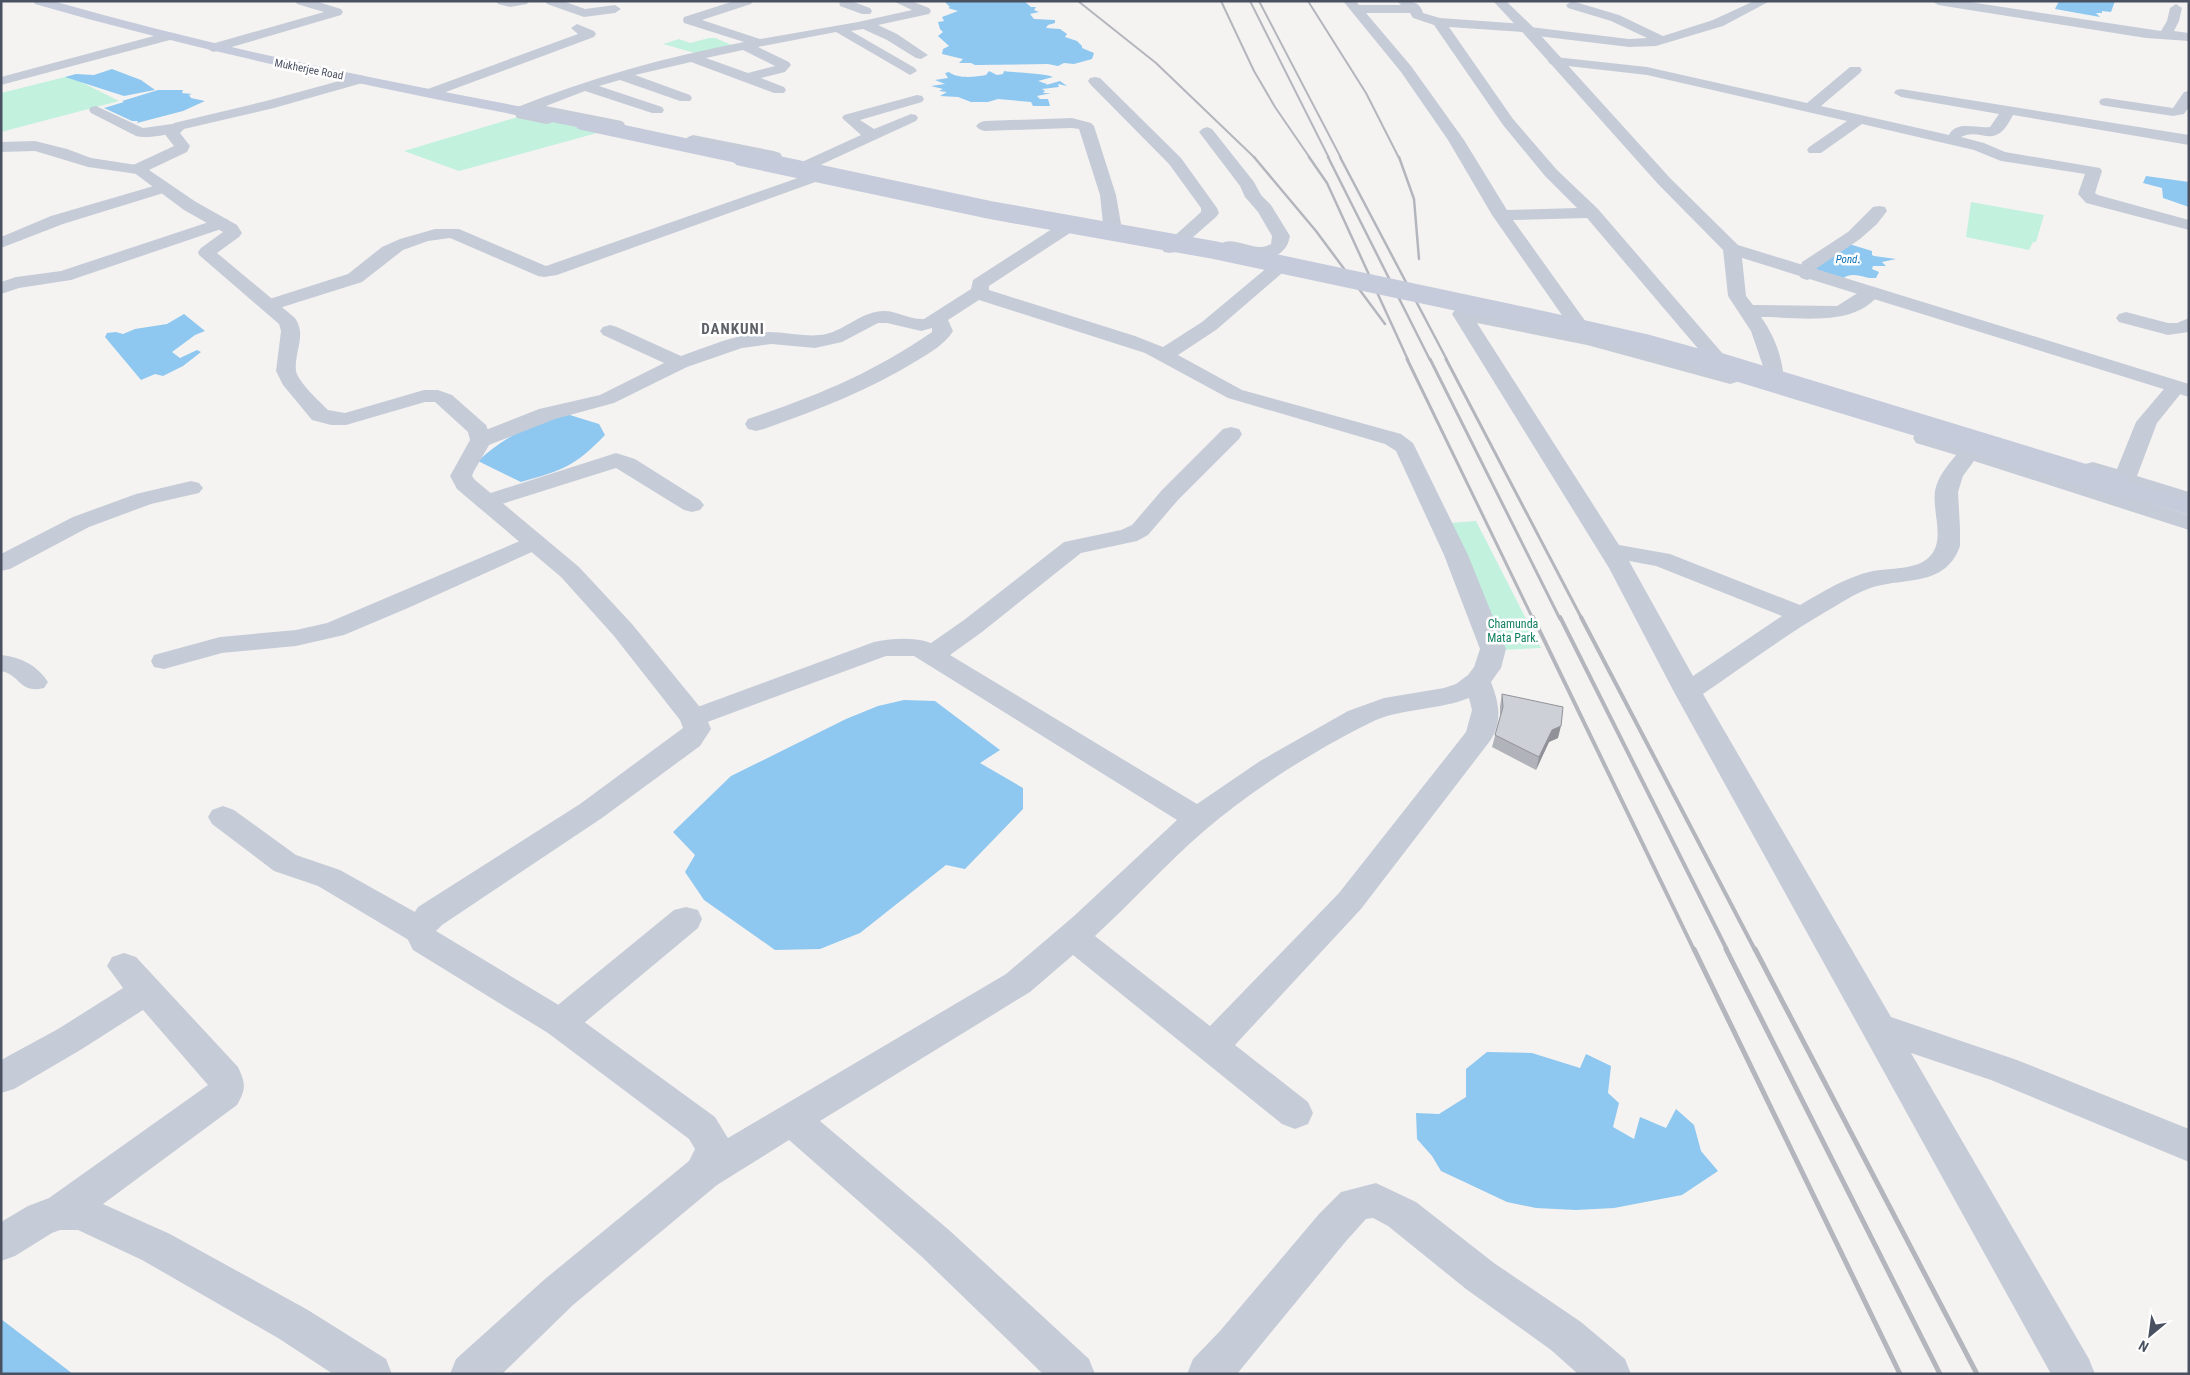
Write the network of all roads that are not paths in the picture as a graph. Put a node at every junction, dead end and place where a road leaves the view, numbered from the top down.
1 (301, 1) edge
2 (334, 1) edge
3 (502, 1) edge
4 (523, 1) edge
5 (551, 1) edge
6 (747, 1) edge
7 (846, 1) edge
8 (898, 1) edge
9 (1499, 1) edge
10 (1764, 1) edge
11 (1938, 1) edge
12 (44, 2) edge
13 (1352, 5) edge
14 (1410, 5) edge
15 (1572, 5) dead end
16 (318, 6) junction
17 (2176, 8) dead end
18 (615, 9) dead end
19 (866, 18) junction
20 (1439, 22) junction
21 (577, 28) dead end
22 (838, 28) junction
23 (1527, 30) junction
24 (2168, 34) junction
25 (165, 37) junction
26 (2189, 37) edge
27 (1662, 40) junction
28 (760, 44) junction
29 (744, 46) junction
30 (213, 48) junction
31 (921, 55) dead end
32 (691, 57) junction
33 (1555, 61) junction
34 (1855, 70) dead end
35 (910, 71) dead end
36 (620, 75) junction
37 (747, 78) junction
38 (362, 79) junction
39 (1095, 80) dead end
40 (1, 81) edge
41 (585, 86) junction
42 (779, 90) dead end
43 (430, 93) junction
44 (1902, 93) dead end
45 (2189, 95) edge
46 (685, 98) dead end
47 (917, 99) dead end
48 (2106, 102) dead end
49 (1812, 106) junction
50 (525, 109) junction
51 (96, 110) dead end
52 (657, 110) dead end
53 (2008, 111) junction
54 (910, 118) dead end
55 (1860, 118) junction
56 (984, 126) dead end
57 (172, 129) junction
58 (1207, 132) dead end
59 (873, 135) junction
60 (1949, 140) junction
61 (2189, 140) edge
62 (1, 146) edge
63 (1815, 150) dead end
64 (138, 169) junction
65 (812, 170) junction
66 (164, 188) junction
67 (1879, 211) dead end
68 (1592, 212) junction
69 (1501, 215) junction
70 (221, 223) junction
71 (1112, 224) junction
72 (2189, 225) edge
73 (1, 227) edge
74 (1064, 229) junction
75 (26, 232) junction
76 (1185, 236) junction
77 (1, 243) edge
78 (1170, 248) junction
79 (1732, 249) junction
80 (1275, 270) junction
81 (1807, 274) junction
82 (1344, 284) dead end
83 (1, 288) edge
84 (980, 291) junction
85 (1871, 293) junction
86 (270, 305) junction
87 (1746, 311) junction
88 (2126, 318) dead end
89 (938, 319) junction
90 (2189, 324) edge
91 (1582, 330) junction
92 (610, 331) dead end
93 (1713, 354) junction
94 (1163, 356) junction
95 (680, 363) junction
96 (1773, 371) junction
97 (2182, 389) edge
98 (756, 424) dead end
99 (1231, 434) dead end
100 (481, 440) junction
101 (1969, 453) junction
102 (2124, 479) junction
103 (191, 488) dead end
104 (2189, 500) edge
105 (486, 502) junction
106 (692, 505) dead end
107 (2189, 508) edge
108 (2189, 523) edge
109 (534, 542) junction
110 (1609, 551) junction
111 (1, 564) edge
112 (1801, 614) junction
113 (932, 655) junction
114 (164, 661) dead end
115 (1, 662) edge
116 (34, 682) dead end
117 (1478, 683) junction
118 (1688, 692) junction
119 (694, 718) junction
120 (223, 817) dead end
121 (1198, 819) junction
122 (686, 919) dead end
123 (419, 930) junction
124 (1073, 937) junction
125 (560, 1023) junction
126 (1878, 1027) junction
127 (1212, 1047) junction
128 (1, 1078) edge
129 (1295, 1113) dead end
130 (792, 1120) junction
131 (2189, 1146) edge
132 (703, 1173) junction
133 (60, 1213) junction
134 (1, 1243) edge
135 (371, 1374) edge
136 (471, 1374) edge
137 (1074, 1374) edge
138 (1208, 1374) edge
139 (1610, 1374) edge
140 (2074, 1374) edge

1 - 16 street
2 - 16 street
3 - 4 street
5 - 18 street
6 - 28 street
7 - 19 street
8 - 19 street
9 - 23 street
10 - 27 street
11 - 24 street
12 - 25 main road, Mukherjee Road
13 - 14 street
13 - 69 street
14 - 20 street
15 - 27 street
16 - 30 street
17 - 24 street
19 - 22 street
19 - 31 street
20 - 23 street
20 - 68 street
21 - 43 street
22 - 28 street
22 - 35 street
23 - 27 street
23 - 33 street
24 - 26 street
25 - 30 main road, Mukherjee Road
25 - 40 street
28 - 29 street
29 - 32 street
29 - 37 street
30 - 38 main road, Mukherjee Road
32 - 36 street
32 - 37 street
33 - 49 street
33 - 79 street
34 - 49 street
36 - 41 street
36 - 46 street
37 - 42 street
38 - 43 main road, Mukherjee Road
38 - 57 street
39 - 76 street
41 - 50 street
41 - 52 street
43 - 50 main road, Mukherjee Road
44 - 53 street
45 - 48 street
47 - 59 street
49 - 55 street
50 - 65 street
50 - 107 main road, Mukherjee Road, bridge
51 - 57 street
53 - 60 street
53 - 61 street
54 - 59 street
55 - 60 street
55 - 63 street
56 - 71 street
57 - 64 street
58 - 76 street
59 - 65 street
60 - 72 street
62 - 64 street
64 - 66 street
65 - 71 street
65 - 74 street
65 - 86 street
66 - 70 street
66 - 75 street
67 - 81 street
68 - 69 street
68 - 93 street
69 - 91 street
70 - 83 street
70 - 86 street
71 - 76 street
73 - 75 street
74 - 78 street
74 - 84 street
75 - 77 street
76 - 78 street
78 - 80 street
79 - 81 street
79 - 87 street
80 - 82 street
80 - 94 street
81 - 85 street
84 - 89 street
84 - 94 street
85 - 87 street
85 - 97 street
86 - 100 street
87 - 96 street
88 - 90 street
89 - 95 street
89 - 98 street
91 - 93 street
91 - 101 street
91 - 110 street
92 - 95 street
93 - 96 street
94 - 117 street
95 - 100 street
96 - 102 street
97 - 102 street
99 - 113 street
100 - 105 street
101 - 108 street
101 - 112 street
102 - 104 street
103 - 111 street
105 - 106 street
105 - 109 street
109 - 114 street
109 - 119 street
110 - 112 street
110 - 118 street
112 - 118 street
113 - 119 street
113 - 121 street
115 - 116 street
117 - 121 street
117 - 127 street
118 - 126 street
119 - 123 street
120 - 123 street
121 - 124 street
122 - 125 street
123 - 125 street
124 - 127 street
124 - 130 street
125 - 132 street
126 - 131 street
126 - 140 street
127 - 129 street
128 - 133 street
130 - 132 street
130 - 137 street
132 - 136 street
133 - 134 street
133 - 135 street
138 - 139 street

